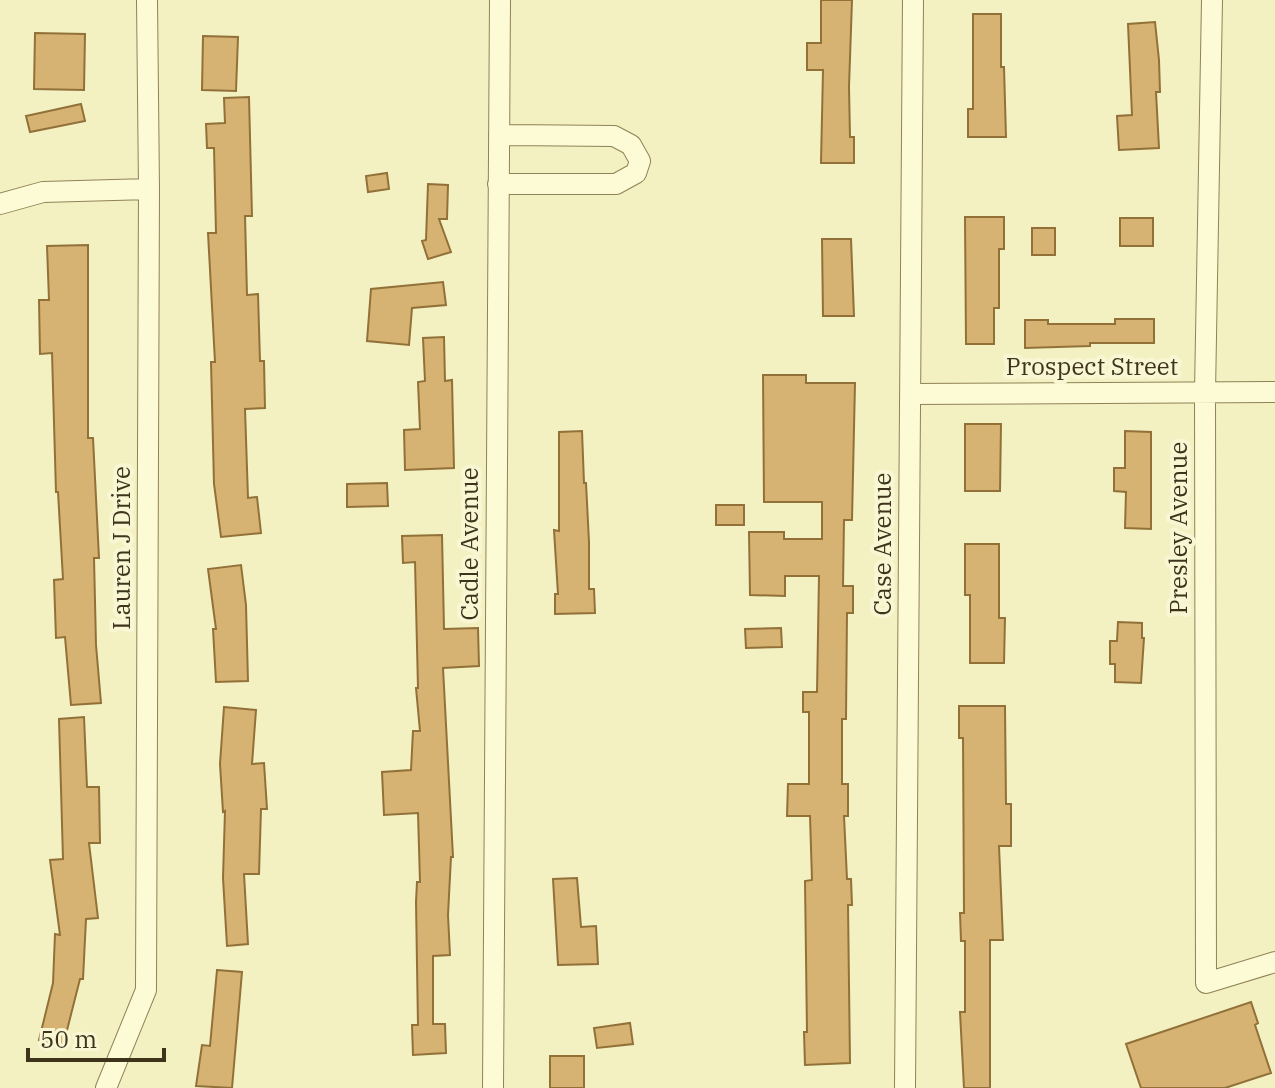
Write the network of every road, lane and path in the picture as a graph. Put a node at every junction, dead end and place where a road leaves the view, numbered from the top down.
1 (147, 0) edge
2 (500, 0) edge
3 (913, 0) edge
4 (1212, 0) edge
5 (499, 135) junction
6 (498, 184) junction
7 (149, 189) junction
8 (0, 204) edge
9 (1205, 392) junction
10 (1275, 392) edge
11 (910, 394) junction
12 (1275, 962) edge
13 (106, 1088) edge
14 (493, 1088) edge
15 (905, 1088) edge

1 - 7 street, Lauren J Drive
2 - 5 street, Cadle Avenue
3 - 11 street, Case Avenue
4 - 9 street, Presley Avenue
5 - 6 street, Cadle Avenue
5 - 6 street
6 - 14 street, Cadle Avenue
7 - 8 street
7 - 13 street, Lauren J Drive
9 - 10 street, Prospect Street
9 - 11 street, Prospect Street
9 - 12 street, Presley Avenue
11 - 15 street, Case Avenue

